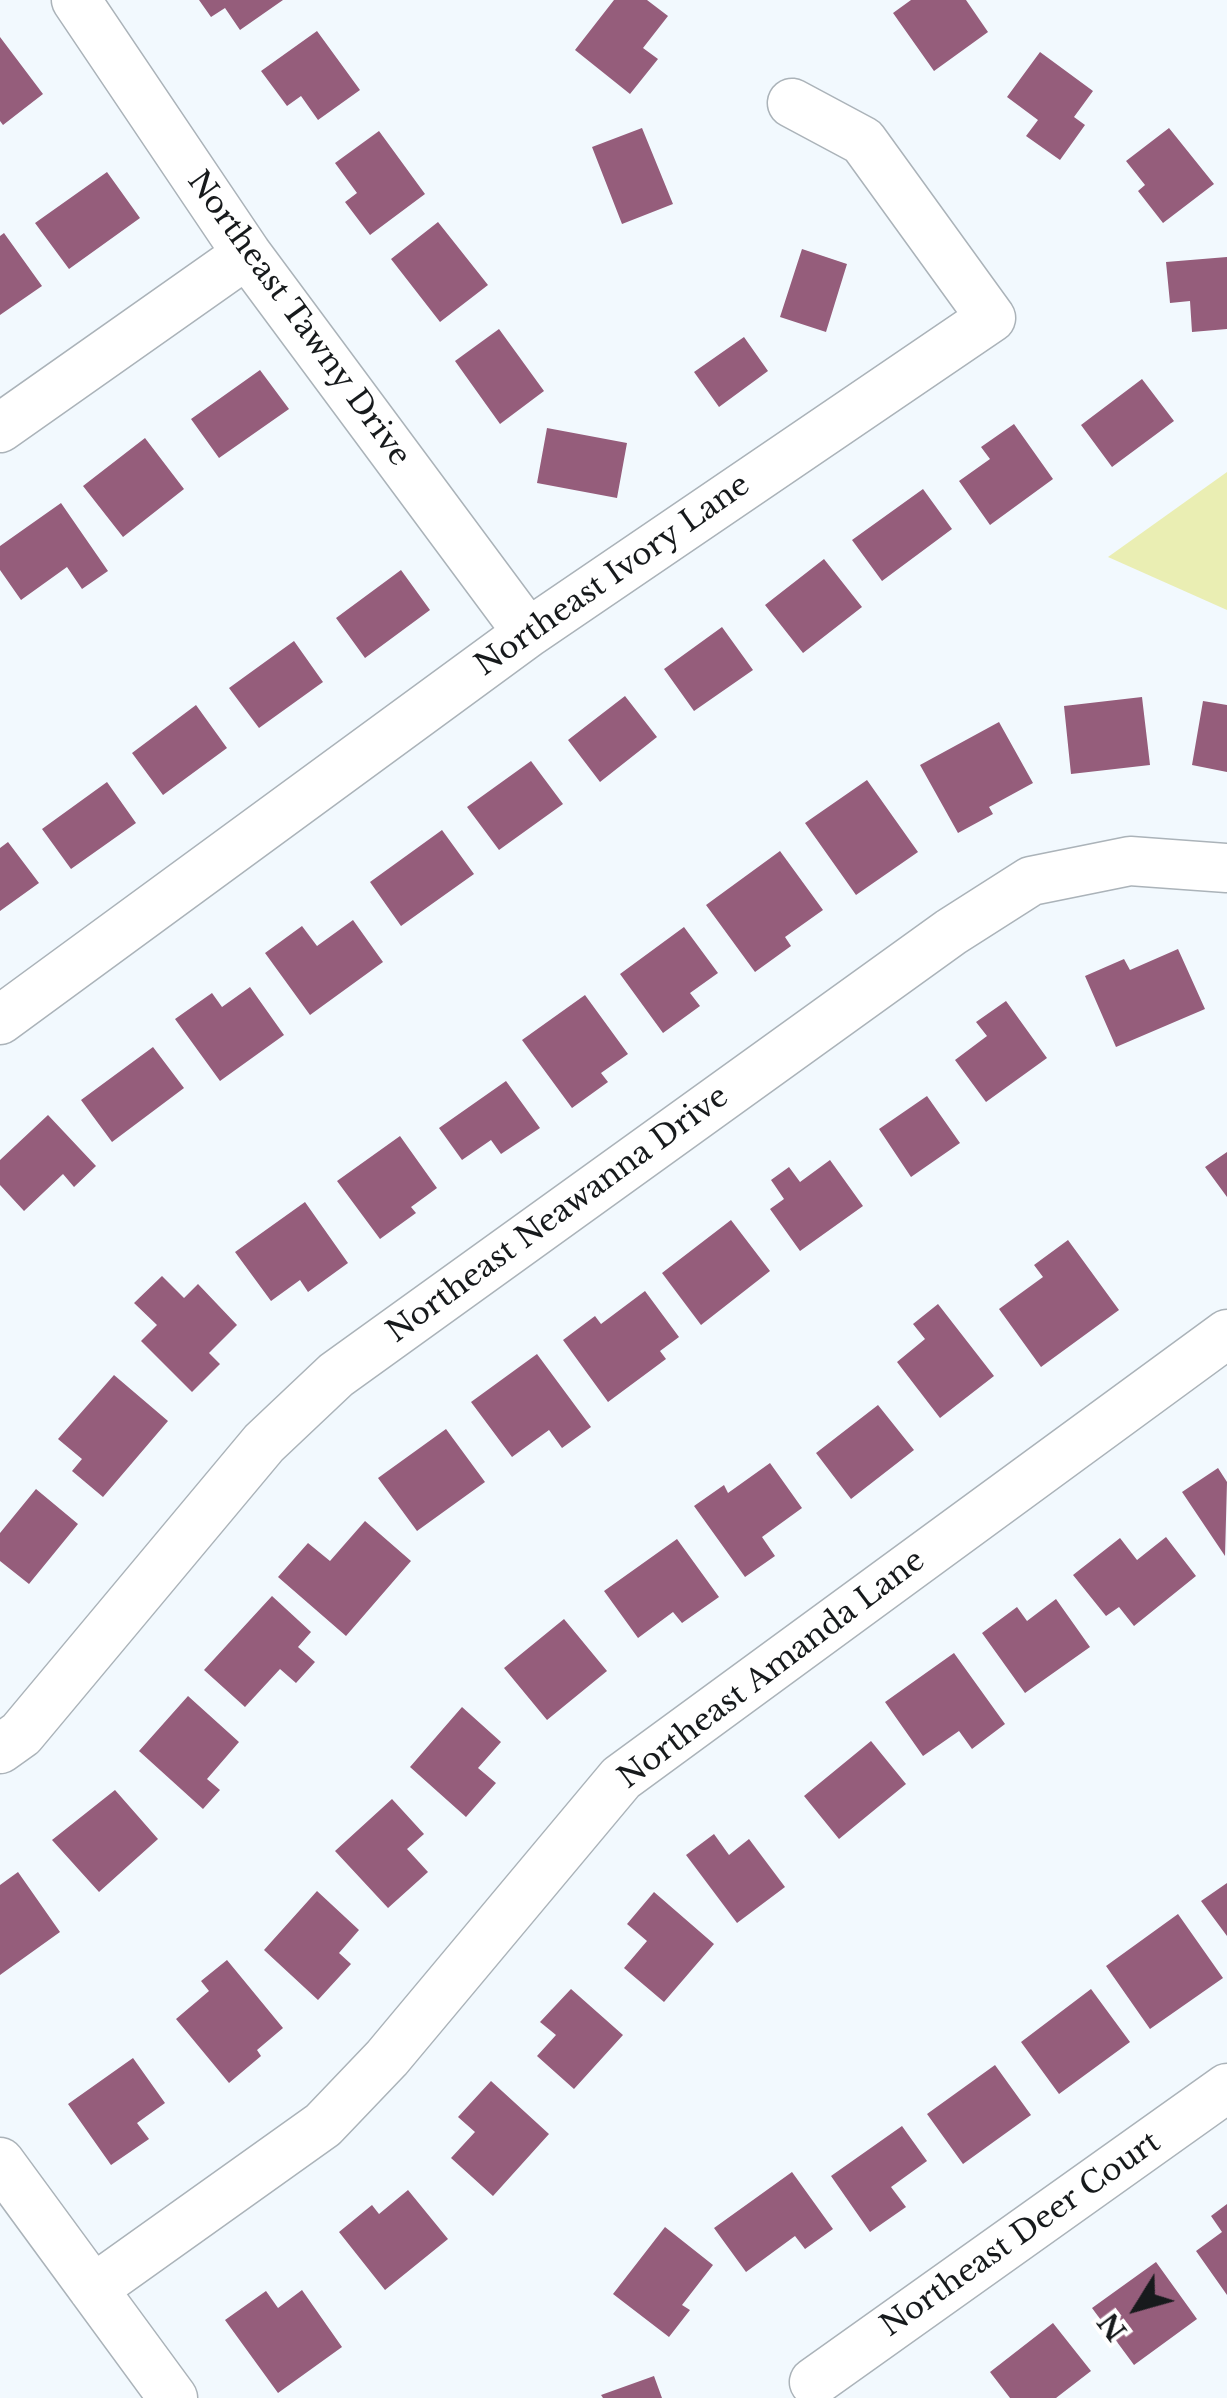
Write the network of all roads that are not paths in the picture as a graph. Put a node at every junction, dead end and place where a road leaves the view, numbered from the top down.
1 (76, 0) edge
2 (792, 104) dead end
3 (247, 254) junction
4 (0, 428) edge
5 (528, 633) junction
6 (1227, 868) edge
7 (0, 1020) edge
8 (1227, 1334) edge
9 (0, 1749) edge
10 (1227, 2088) edge
11 (0, 2162) edge
12 (92, 2289) junction
13 (814, 2382) dead end
14 (173, 2398) edge

1 - 3 street, Northeast Tawny Drive
2 - 5 street, Northeast Ivory Lane
3 - 4 street
3 - 5 street, Northeast Tawny Drive
5 - 7 street, Northeast Ivory Lane
6 - 9 street, Northeast Neawanna Drive
8 - 12 street, Northeast Amanda Lane
10 - 13 street, Northeast Deer Court
11 - 12 street
12 - 14 street

